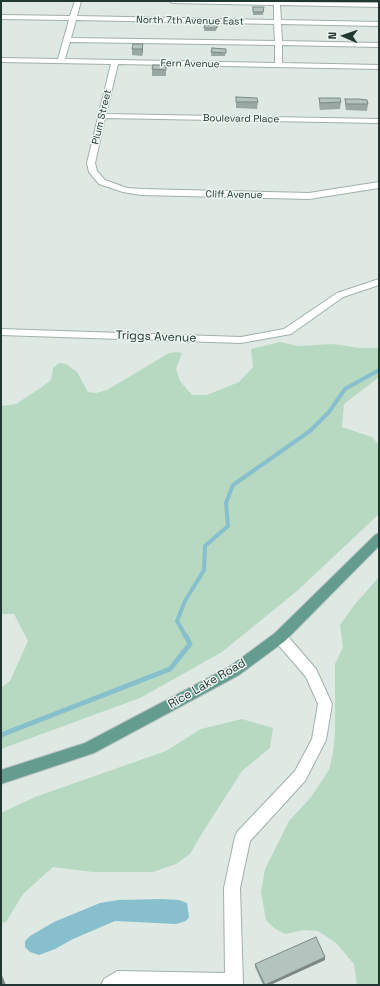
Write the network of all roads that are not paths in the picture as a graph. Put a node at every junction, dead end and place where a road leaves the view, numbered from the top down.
1 (78, 1) edge
2 (172, 1) edge
3 (277, 2) edge
4 (379, 4) edge
5 (1, 17) edge
6 (72, 19) junction
7 (278, 22) junction
8 (379, 24) edge
9 (66, 40) junction
10 (278, 43) junction
11 (379, 45) edge
12 (1, 60) edge
13 (61, 61) junction
14 (115, 62) junction
15 (279, 66) junction
16 (379, 67) edge
17 (102, 116) junction
18 (379, 121) edge
19 (93, 172) joint
20 (379, 185) edge
21 (379, 282) edge
22 (1, 332) edge
23 (379, 538) edge
24 (280, 637) junction
25 (1, 777) edge
26 (134, 983) edge
27 (234, 984) edge
28 (110, 985) edge

1 - 6 street
2 - 3 street
3 - 4 street
3 - 7 street
5 - 6 street, North 7th Avenue East
6 - 7 street, North 7th Avenue East
6 - 9 street
7 - 8 street, North 7th Avenue East
7 - 10 street
9 - 10 street
9 - 13 street
10 - 11 street
10 - 15 street
12 - 13 street, Fern Avenue
13 - 14 street, Fern Avenue
14 - 15 street, Fern Avenue
14 - 17 street, Plum Street
15 - 16 street, Fern Avenue
17 - 18 street, Boulevard Place
17 - 19 street, Plum Street
19 - 20 street, Cliff Avenue
21 - 22 street, Triggs Avenue
23 - 24 main road, Rice Lake Road
24 - 25 main road, Rice Lake Road
24 - 27 street
26 - 27 street
26 - 28 street

